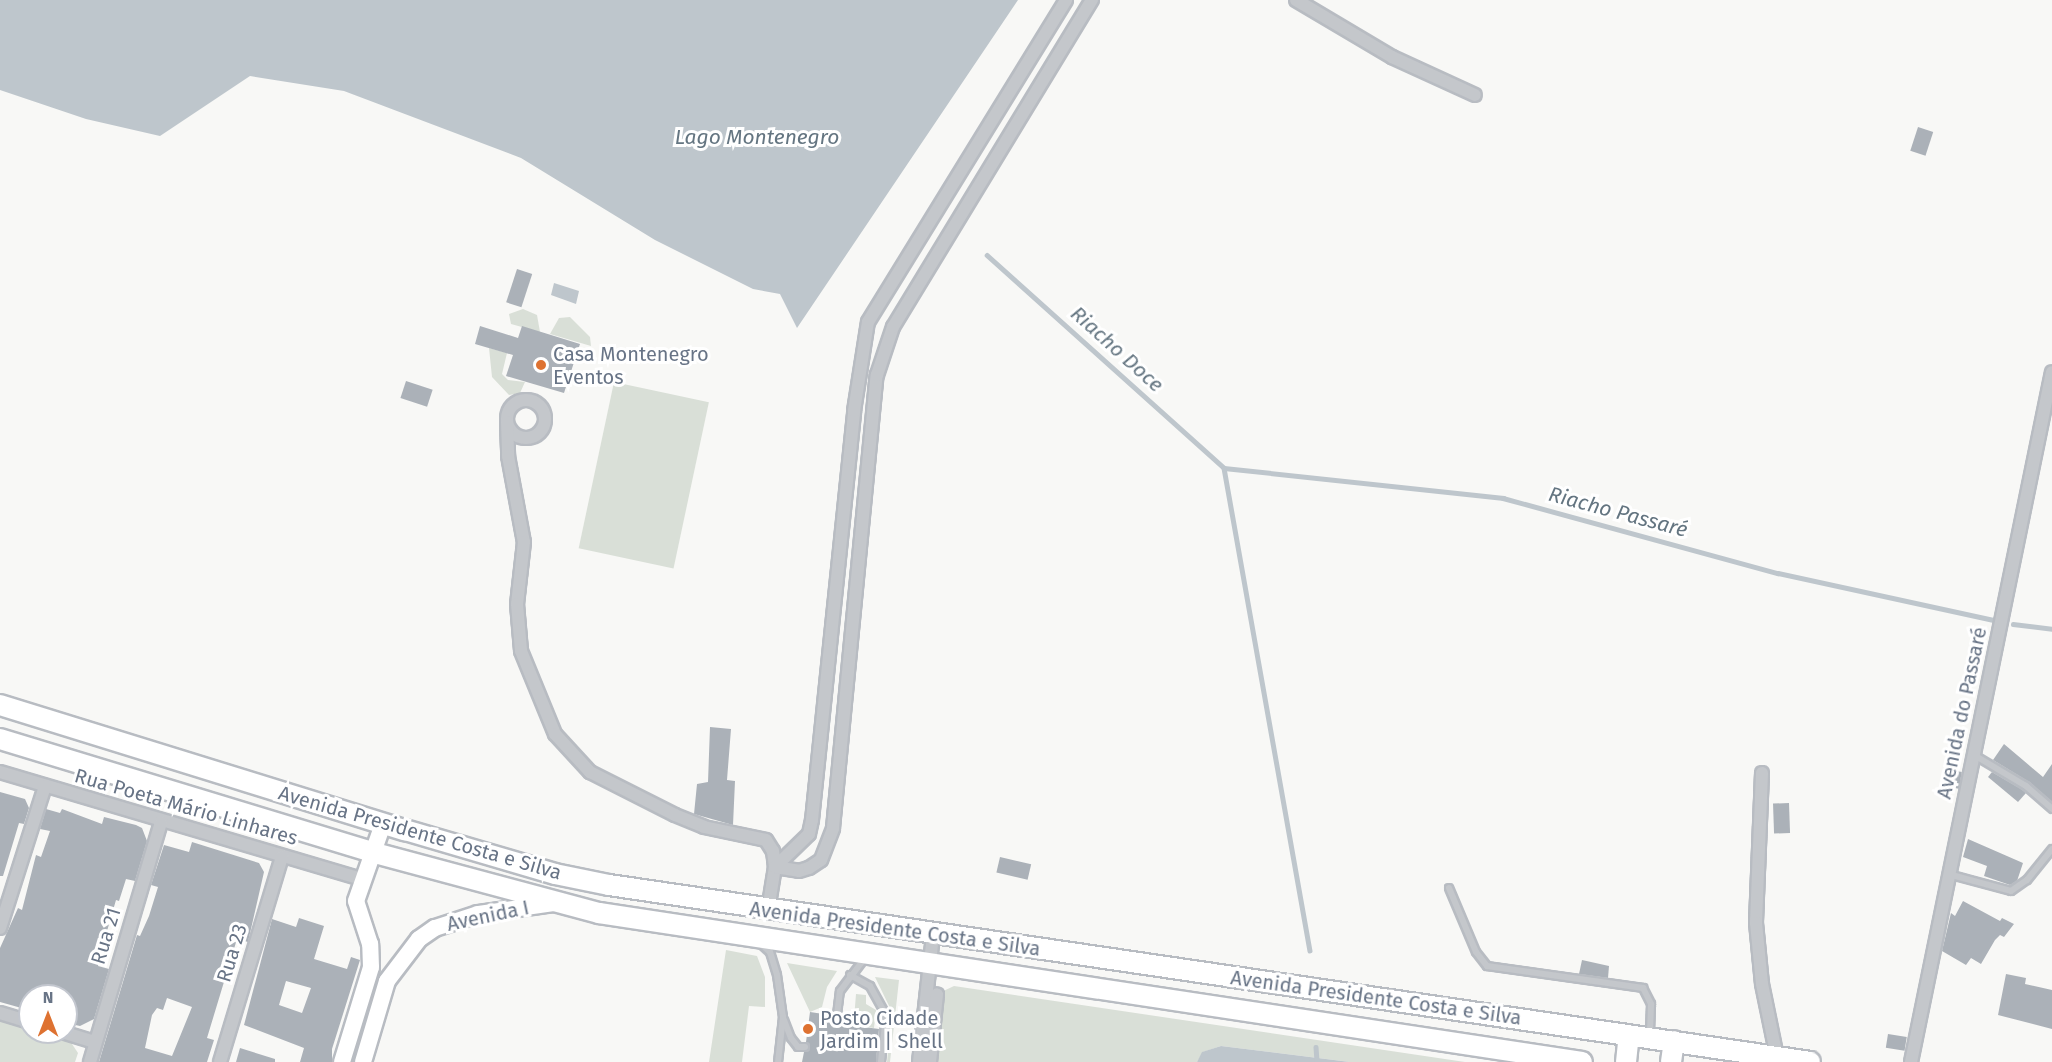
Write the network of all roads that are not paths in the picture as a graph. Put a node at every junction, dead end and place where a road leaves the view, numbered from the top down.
1 (1066, 0) edge
2 (1092, 0) edge
3 (1296, 0) edge
4 (1475, 94) dead end
5 (2052, 372) edge
6 (507, 422) dead end
7 (0, 705) edge
8 (22, 711) junction
9 (6, 741) edge
10 (1973, 754) junction
11 (0, 772) edge
12 (1762, 773) dead end
13 (45, 786) junction
14 (2052, 809) edge
15 (161, 822) junction
16 (382, 824) junction
17 (2052, 849) edge
18 (375, 853) junction
19 (282, 856) junction
20 (775, 867) junction
21 (1948, 874) junction
22 (362, 879) junction
23 (1449, 888) dead end
24 (554, 903) junction
25 (768, 910) junction
26 (0, 928) edge
27 (933, 935) junction
28 (757, 939) junction
29 (868, 955) junction
30 (930, 965) junction
31 (850, 975) junction
32 (937, 994) dead end
33 (0, 1013) edge
34 (783, 1017) junction
35 (18, 1018) edge
36 (836, 1023) dead end
37 (1629, 1035) junction
38 (78, 1037) edge
39 (1650, 1037) junction
40 (1674, 1041) junction
41 (95, 1042) junction
42 (805, 1047) dead end
43 (1776, 1057) junction
44 (90, 1062) edge
45 (220, 1062) edge
46 (342, 1062) edge
47 (363, 1062) edge
48 (778, 1062) edge
49 (881, 1062) edge
50 (919, 1062) edge
51 (930, 1062) edge
52 (1582, 1062) edge
53 (1626, 1062) edge
54 (1671, 1062) edge
55 (1810, 1062) edge
56 (1911, 1062) edge

1 - 20 street
2 - 20 street
3 - 4 street
5 - 10 street, Avenida do Passaré
6 - 20 street
7 - 8 main road, Avenida Presidente Costa e Silva
8 - 9 main road
8 - 16 main road, Avenida Presidente Costa e Silva
9 - 18 main road, Avenida Presidente Costa e Silva
10 - 14 lane
10 - 21 street, Avenida do Passaré
11 - 13 street, Rua Poeta Mário Linhares
12 - 43 street
13 - 15 street, Rua Poeta Mário Linhares
13 - 26 street
15 - 19 street, Rua Poeta Mário Linhares
15 - 41 street, Rua 21
16 - 18 street
16 - 25 main road, Avenida Presidente Costa e Silva
17 - 21 lane
18 - 22 street
18 - 24 main road, Avenida Presidente Costa e Silva
19 - 22 street, Rua Poeta Mário Linhares
19 - 45 street, Rua 23
20 - 25 street
21 - 56 street, Avenida do Passaré
22 - 46 street
23 - 39 lane
24 - 28 main road, Avenida Presidente Costa e Silva
24 - 47 street, Avenida I
25 - 27 main road, Avenida Presidente Costa e Silva
27 - 30 street
27 - 37 main road, Avenida Presidente Costa e Silva
28 - 29 main road, Avenida Presidente Costa e Silva
28 - 34 lane
29 - 30 main road, Avenida Presidente Costa e Silva
29 - 31 lane
30 - 50 street
30 - 52 main road, Avenida Presidente Costa e Silva
31 - 36 lane
31 - 49 lane
32 - 51 street
33 - 35 street
34 - 42 lane
34 - 48 lane
37 - 39 main road, Avenida Presidente Costa e Silva
37 - 53 main road
38 - 41 street
39 - 40 main road, Avenida Presidente Costa e Silva
40 - 43 main road, Avenida Presidente Costa e Silva
40 - 54 main road
41 - 44 street, Rua 21
43 - 55 main road, Avenida Presidente Costa e Silva

